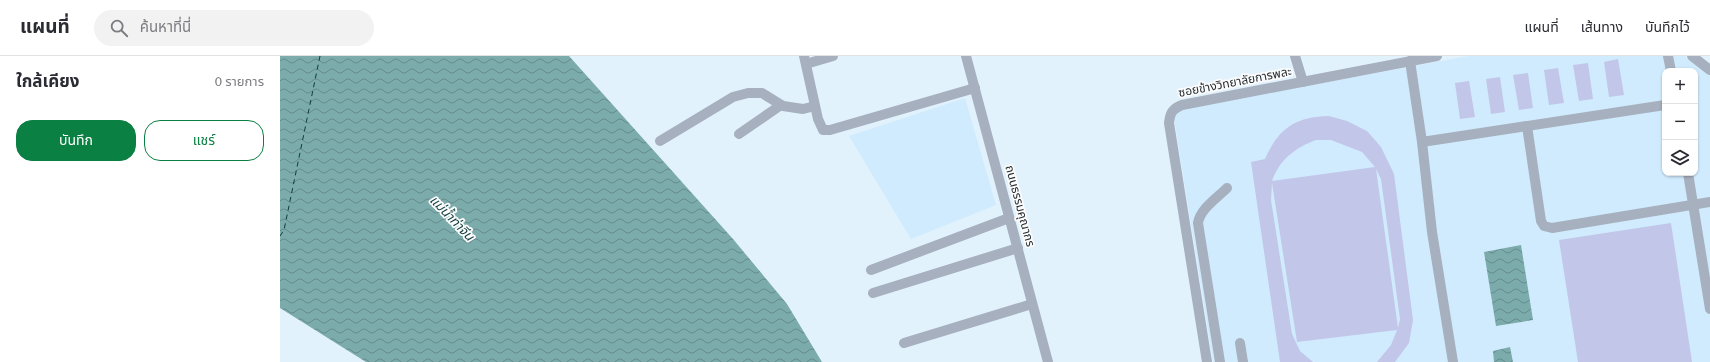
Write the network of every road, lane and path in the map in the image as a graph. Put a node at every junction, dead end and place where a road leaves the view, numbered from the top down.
1 (833, 56) edge
2 (966, 56) edge
3 (1295, 56) edge
4 (1437, 56) edge
5 (1668, 56) edge
6 (1692, 56) edge
7 (805, 60) edge
8 (1410, 61) junction
9 (1670, 68) edge
10 (1710, 70) edge
11 (1303, 82) junction
12 (975, 88) junction
13 (781, 105) junction
14 (1662, 105) edge
15 (815, 106) junction
16 (1527, 126) junction
17 (739, 134) dead end
18 (660, 141) dead end
19 (1422, 142) junction
20 (1688, 176) edge
21 (1226, 188) dead end
22 (1710, 202) edge
23 (1693, 205) junction
24 (1009, 218) junction
25 (1018, 248) junction
26 (871, 270) dead end
27 (873, 293) dead end
28 (1032, 304) junction
29 (1710, 309) edge
30 (904, 343) dead end
31 (1240, 343) dead end
32 (1048, 362) edge
33 (1207, 362) edge
34 (1220, 362) edge
35 (1243, 362) edge
36 (1453, 362) edge

1 - 7 street
2 - 12 street, ถนนธรรมคุณากร
3 - 11 street
4 - 8 street, ซอยข้างวิทยาลัยการพละ
5 - 9 street
6 - 10 street
7 - 15 street
8 - 11 street, ซอยข้างวิทยาลัยการพละ
8 - 19 street
11 - 33 street, ซอยข้างวิทยาลัยการพละ
12 - 15 street
12 - 24 street, ถนนธรรมคุณากร
13 - 15 street
13 - 17 street
13 - 18 street
14 - 16 street
16 - 19 street
16 - 23 street
19 - 36 street
20 - 23 street
21 - 34 street
22 - 23 street
23 - 29 street
24 - 25 street, ถนนธรรมคุณากร
24 - 26 street
25 - 27 street
25 - 28 street, ถนนธรรมคุณากร
28 - 30 street
28 - 32 street, ถนนธรรมคุณากร
31 - 35 street

